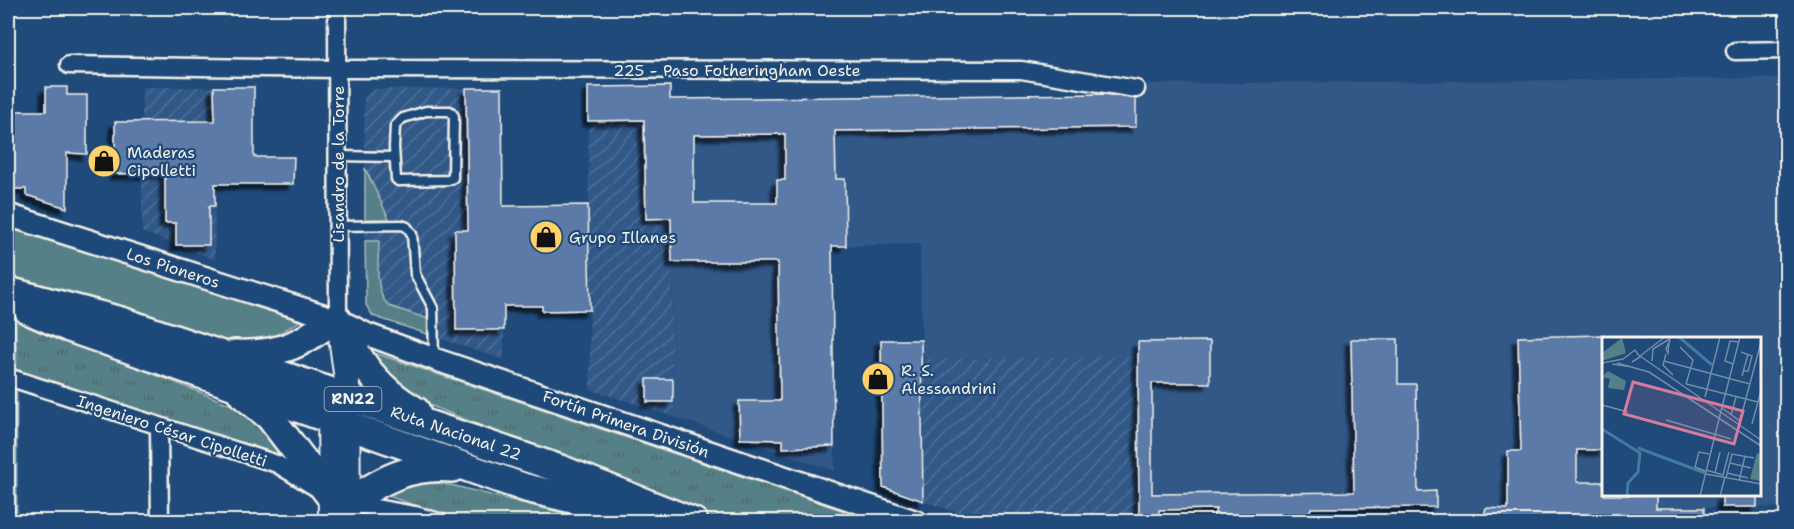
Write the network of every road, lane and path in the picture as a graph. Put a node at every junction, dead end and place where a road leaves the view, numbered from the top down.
1 (337, 8) edge
2 (1786, 50) edge
3 (1735, 51) dead end
4 (69, 65) dead end
5 (337, 69) junction
6 (1136, 89) dead end
7 (338, 156) junction
8 (394, 157) junction
9 (8, 215) edge
10 (338, 226) junction
11 (8, 291) edge
12 (8, 301) edge
13 (338, 320) junction
14 (434, 359) junction
15 (219, 367) junction
16 (8, 377) edge
17 (339, 394) junction
18 (339, 421) junction
19 (159, 426) junction
20 (457, 434) junction
21 (474, 470) junction
22 (340, 511) edge
23 (160, 522) edge
24 (439, 522) edge
25 (670, 522) edge
26 (694, 522) edge
27 (917, 522) edge

1 - 5 street, Lisandro de la Torre
2 - 3 street
4 - 5 street, 225 - Paso Fotheringham Oeste
5 - 6 street, 225 - Paso Fotheringham Oeste
5 - 7 street, Lisandro de la Torre
7 - 8 lane
7 - 10 street, Lisandro de la Torre
8 - 8 lane
9 - 13 street, Los Pioneros
10 - 13 street, Lisandro de la Torre
10 - 14 lane
11 - 15 highway, Ruta Nacional 22 / RN22
12 - 15 highway, Ruta Nacional 22 / RN22
13 - 14 street, Fortín Primera División
13 - 15 highway
13 - 17 main road
13 - 20 highway
14 - 27 street, Fortín Primera División
15 - 17 highway, Ruta Nacional 22 / RN22
15 - 18 highway, Ruta Nacional 22 / RN22
15 - 22 highway
16 - 19 street, Ingeniero César Cipolletti
17 - 18 main road
17 - 20 highway, Ruta Nacional 22 / RN22
18 - 21 highway, Ruta Nacional 22 / RN22
18 - 22 main road
19 - 22 street, Ingeniero César Cipolletti
19 - 23 street
20 - 26 highway, Ruta Nacional 22 / RN22
21 - 22 highway
21 - 25 highway, Ruta Nacional 22 / RN22
22 - 24 street

